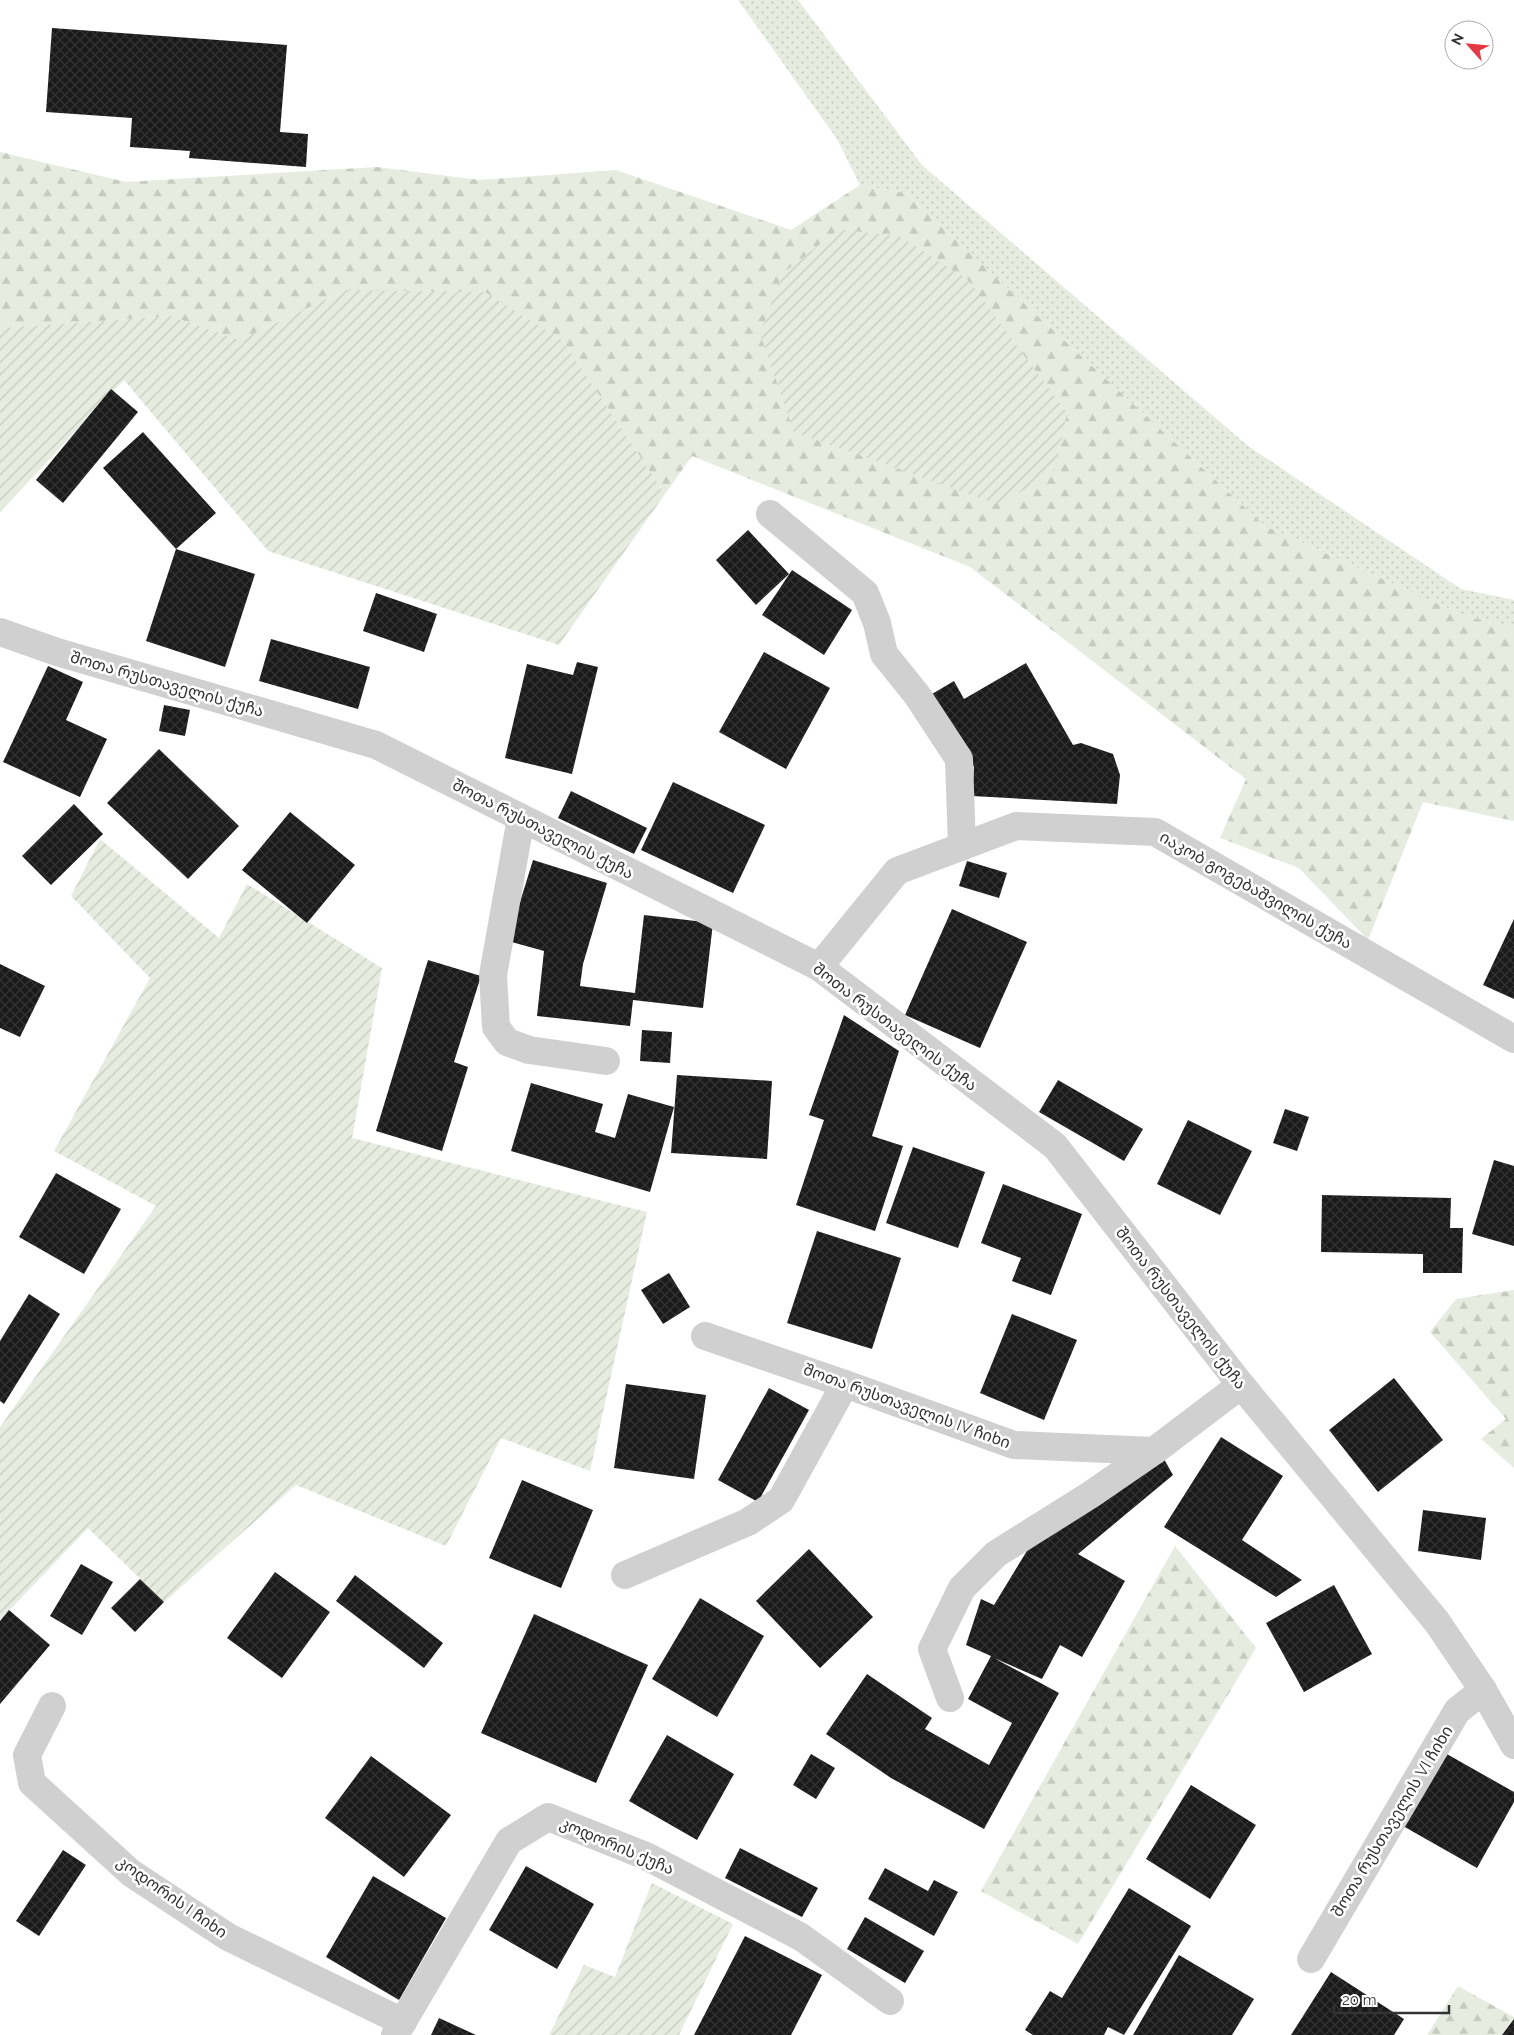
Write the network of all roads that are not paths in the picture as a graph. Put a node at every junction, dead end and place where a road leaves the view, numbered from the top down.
1 (770, 514) dead end
2 (0, 632) edge
3 (521, 818) junction
4 (962, 847) junction
5 (819, 967) junction
6 (1514, 1039) edge
7 (606, 1061) dead end
8 (705, 1336) dead end
9 (845, 1384) junction
10 (1241, 1385) junction
11 (1154, 1451) junction
12 (625, 1575) dead end
13 (1483, 1690) junction
14 (950, 1698) dead end
15 (52, 1706) dead end
16 (1514, 1745) edge
17 (1311, 1959) dead end
18 (890, 2001) dead end
19 (399, 2029) edge

1 - 4 street
2 - 3 street, შოთა რუსთაველის ქუჩა
3 - 5 street, შოთა რუსთაველის ქუჩა
3 - 7 street
4 - 5 street, იაკობ გოგებაშვილის ქუჩა
4 - 6 street, იაკობ გოგებაშვილის ქუჩა
5 - 10 street, შოთა რუსთაველის ქუჩა
8 - 9 street, შოთა რუსთაველის IV ჩიხი
9 - 11 street, შოთა რუსთაველის IV ჩიხი
9 - 12 street
10 - 11 street
10 - 13 street, შოთა რუსთაველის ქუჩა
11 - 14 street
13 - 16 street, შოთა რუსთაველის ქუჩა
13 - 17 street, შოთა რუსთაველის VI ჩიხი
15 - 19 street, კოდორის I ჩიხი
18 - 19 street, კოდორის ქუჩა

